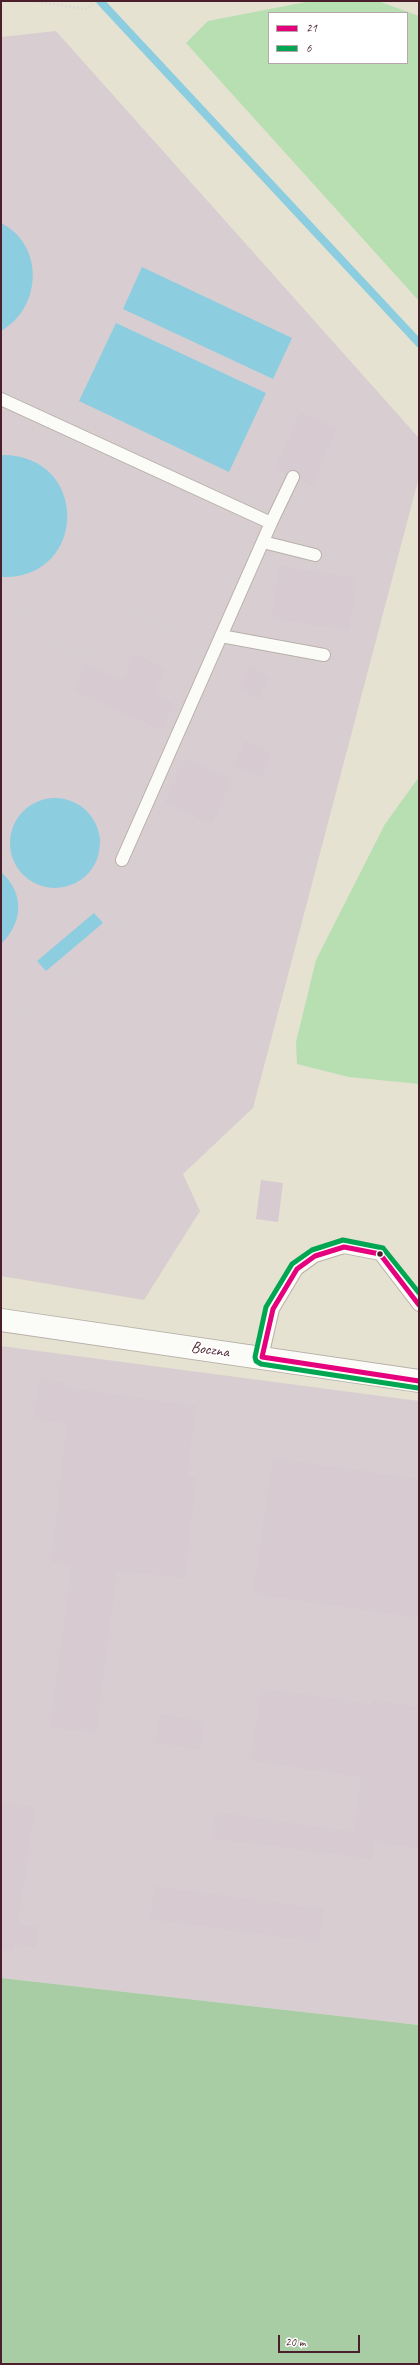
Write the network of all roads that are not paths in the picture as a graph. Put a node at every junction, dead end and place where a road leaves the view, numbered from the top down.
1 (1, 398) edge
2 (293, 477) dead end
3 (271, 523) junction
4 (262, 542) junction
5 (315, 555) dead end
6 (221, 636) junction
7 (324, 655) dead end
8 (122, 860) road end
9 (419, 1305) edge
10 (1, 1320) edge
11 (262, 1357) junction
12 (419, 1381) edge

1 - 3 lane
2 - 3 lane
3 - 4 lane
4 - 5 lane
4 - 6 lane
6 - 7 lane
6 - 8 lane
9 - 11 lane
10 - 11 street, Boczna
11 - 12 street, Boczna

